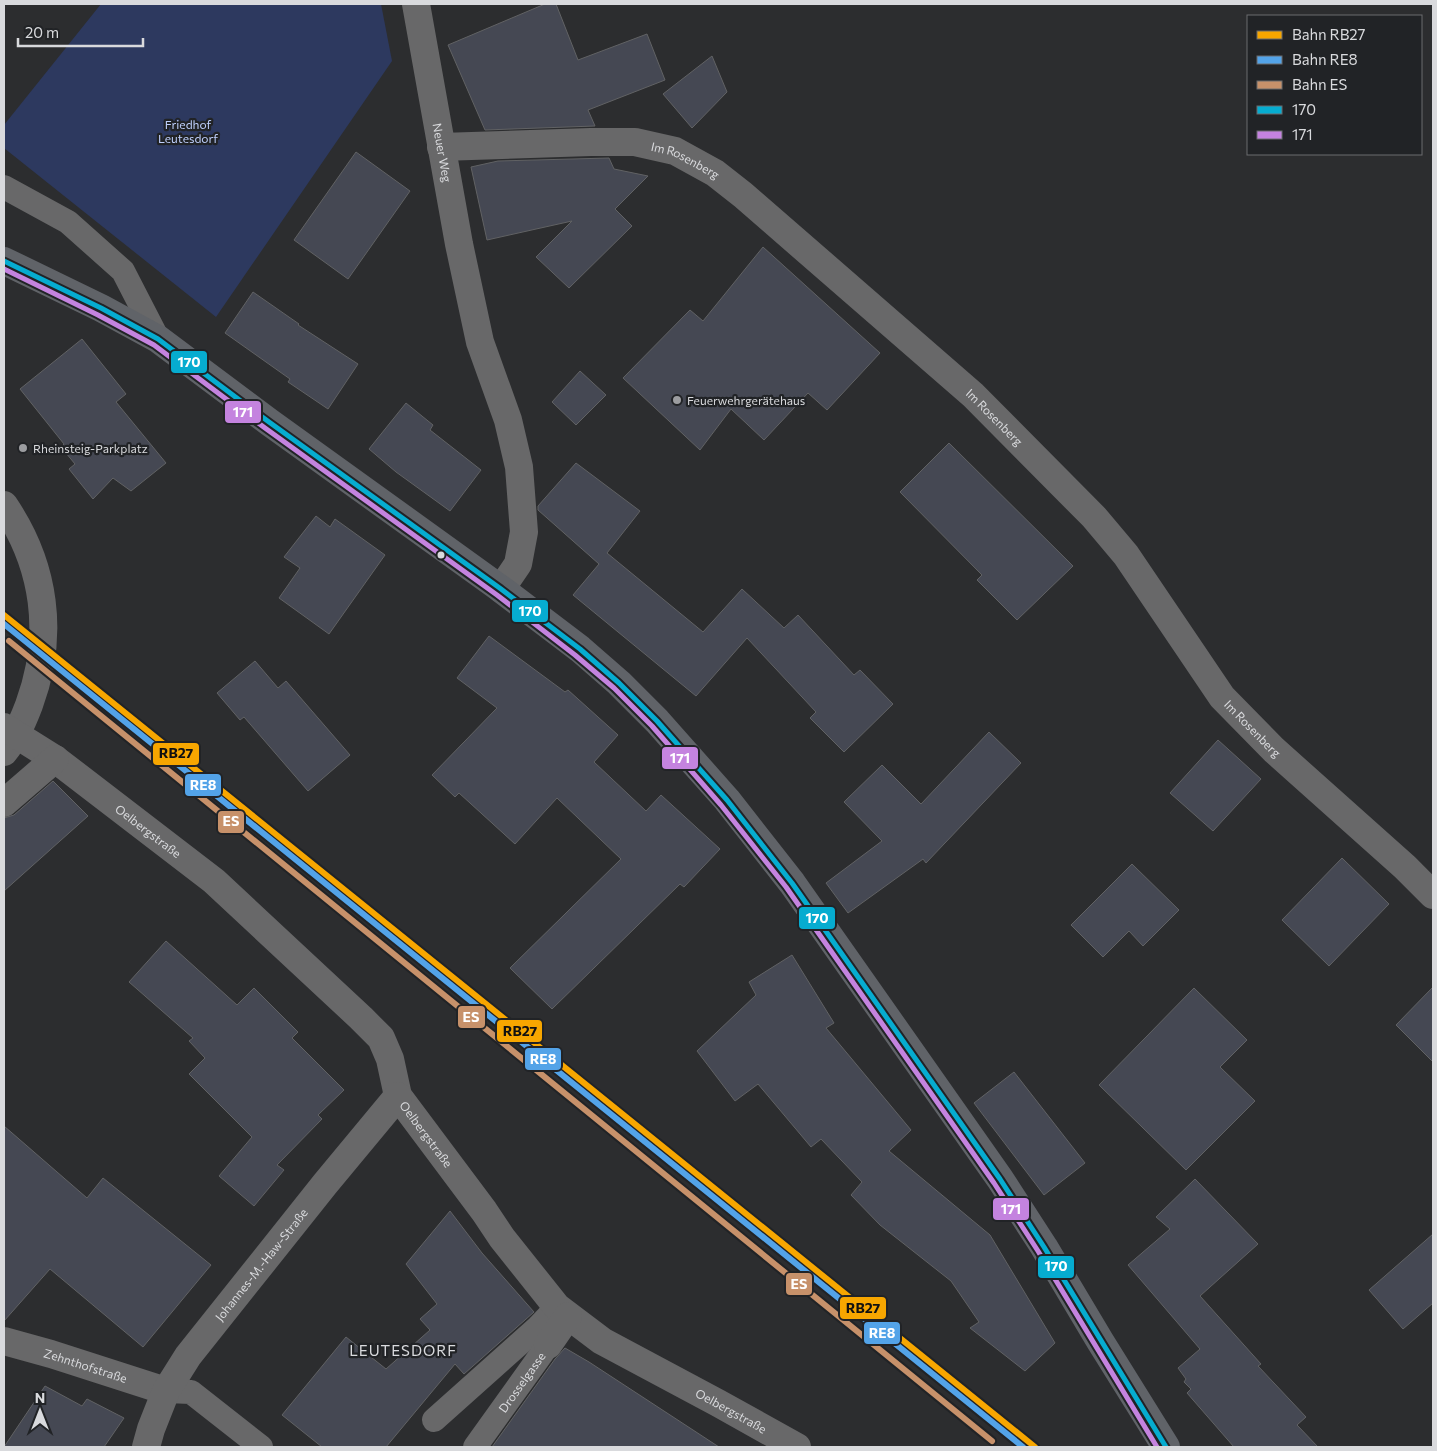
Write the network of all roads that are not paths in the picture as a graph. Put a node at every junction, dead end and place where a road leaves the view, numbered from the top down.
1 (416, 4) edge
2 (441, 147) junction
3 (4, 186) edge
4 (4, 261) edge
5 (158, 340) junction
6 (4, 505) edge
7 (501, 589) junction
8 (4, 727) edge
9 (4, 752) edge
10 (55, 760) junction
11 (4, 803) edge
12 (1433, 895) edge
13 (398, 1096) junction
14 (563, 1312) junction
15 (4, 1340) edge
16 (548, 1345) joint
17 (166, 1391) junction
18 (434, 1420) dead end
19 (146, 1447) edge
20 (261, 1447) edge
21 (475, 1447) edge
22 (796, 1447) edge
23 (1166, 1447) edge

1 - 2 street, Neuer Weg
2 - 7 street, Neuer Weg
2 - 12 street, Im Rosenberg
3 - 5 lane
4 - 5 main road
5 - 7 main road
6 - 9 street
7 - 23 main road
8 - 10 street, Oelbergstraße
10 - 11 street
10 - 13 street, Oelbergstraße
13 - 14 street, Oelbergstraße
13 - 17 street, Johannes-M.-Haw-Straße
14 - 16 street, Drosselgasse
14 - 18 lane
14 - 22 street, Oelbergstraße
15 - 17 street, Zehnthofstraße
16 - 21 lane, Drosselgasse
17 - 19 street, Johannes-M.-Haw-Straße
17 - 20 lane

